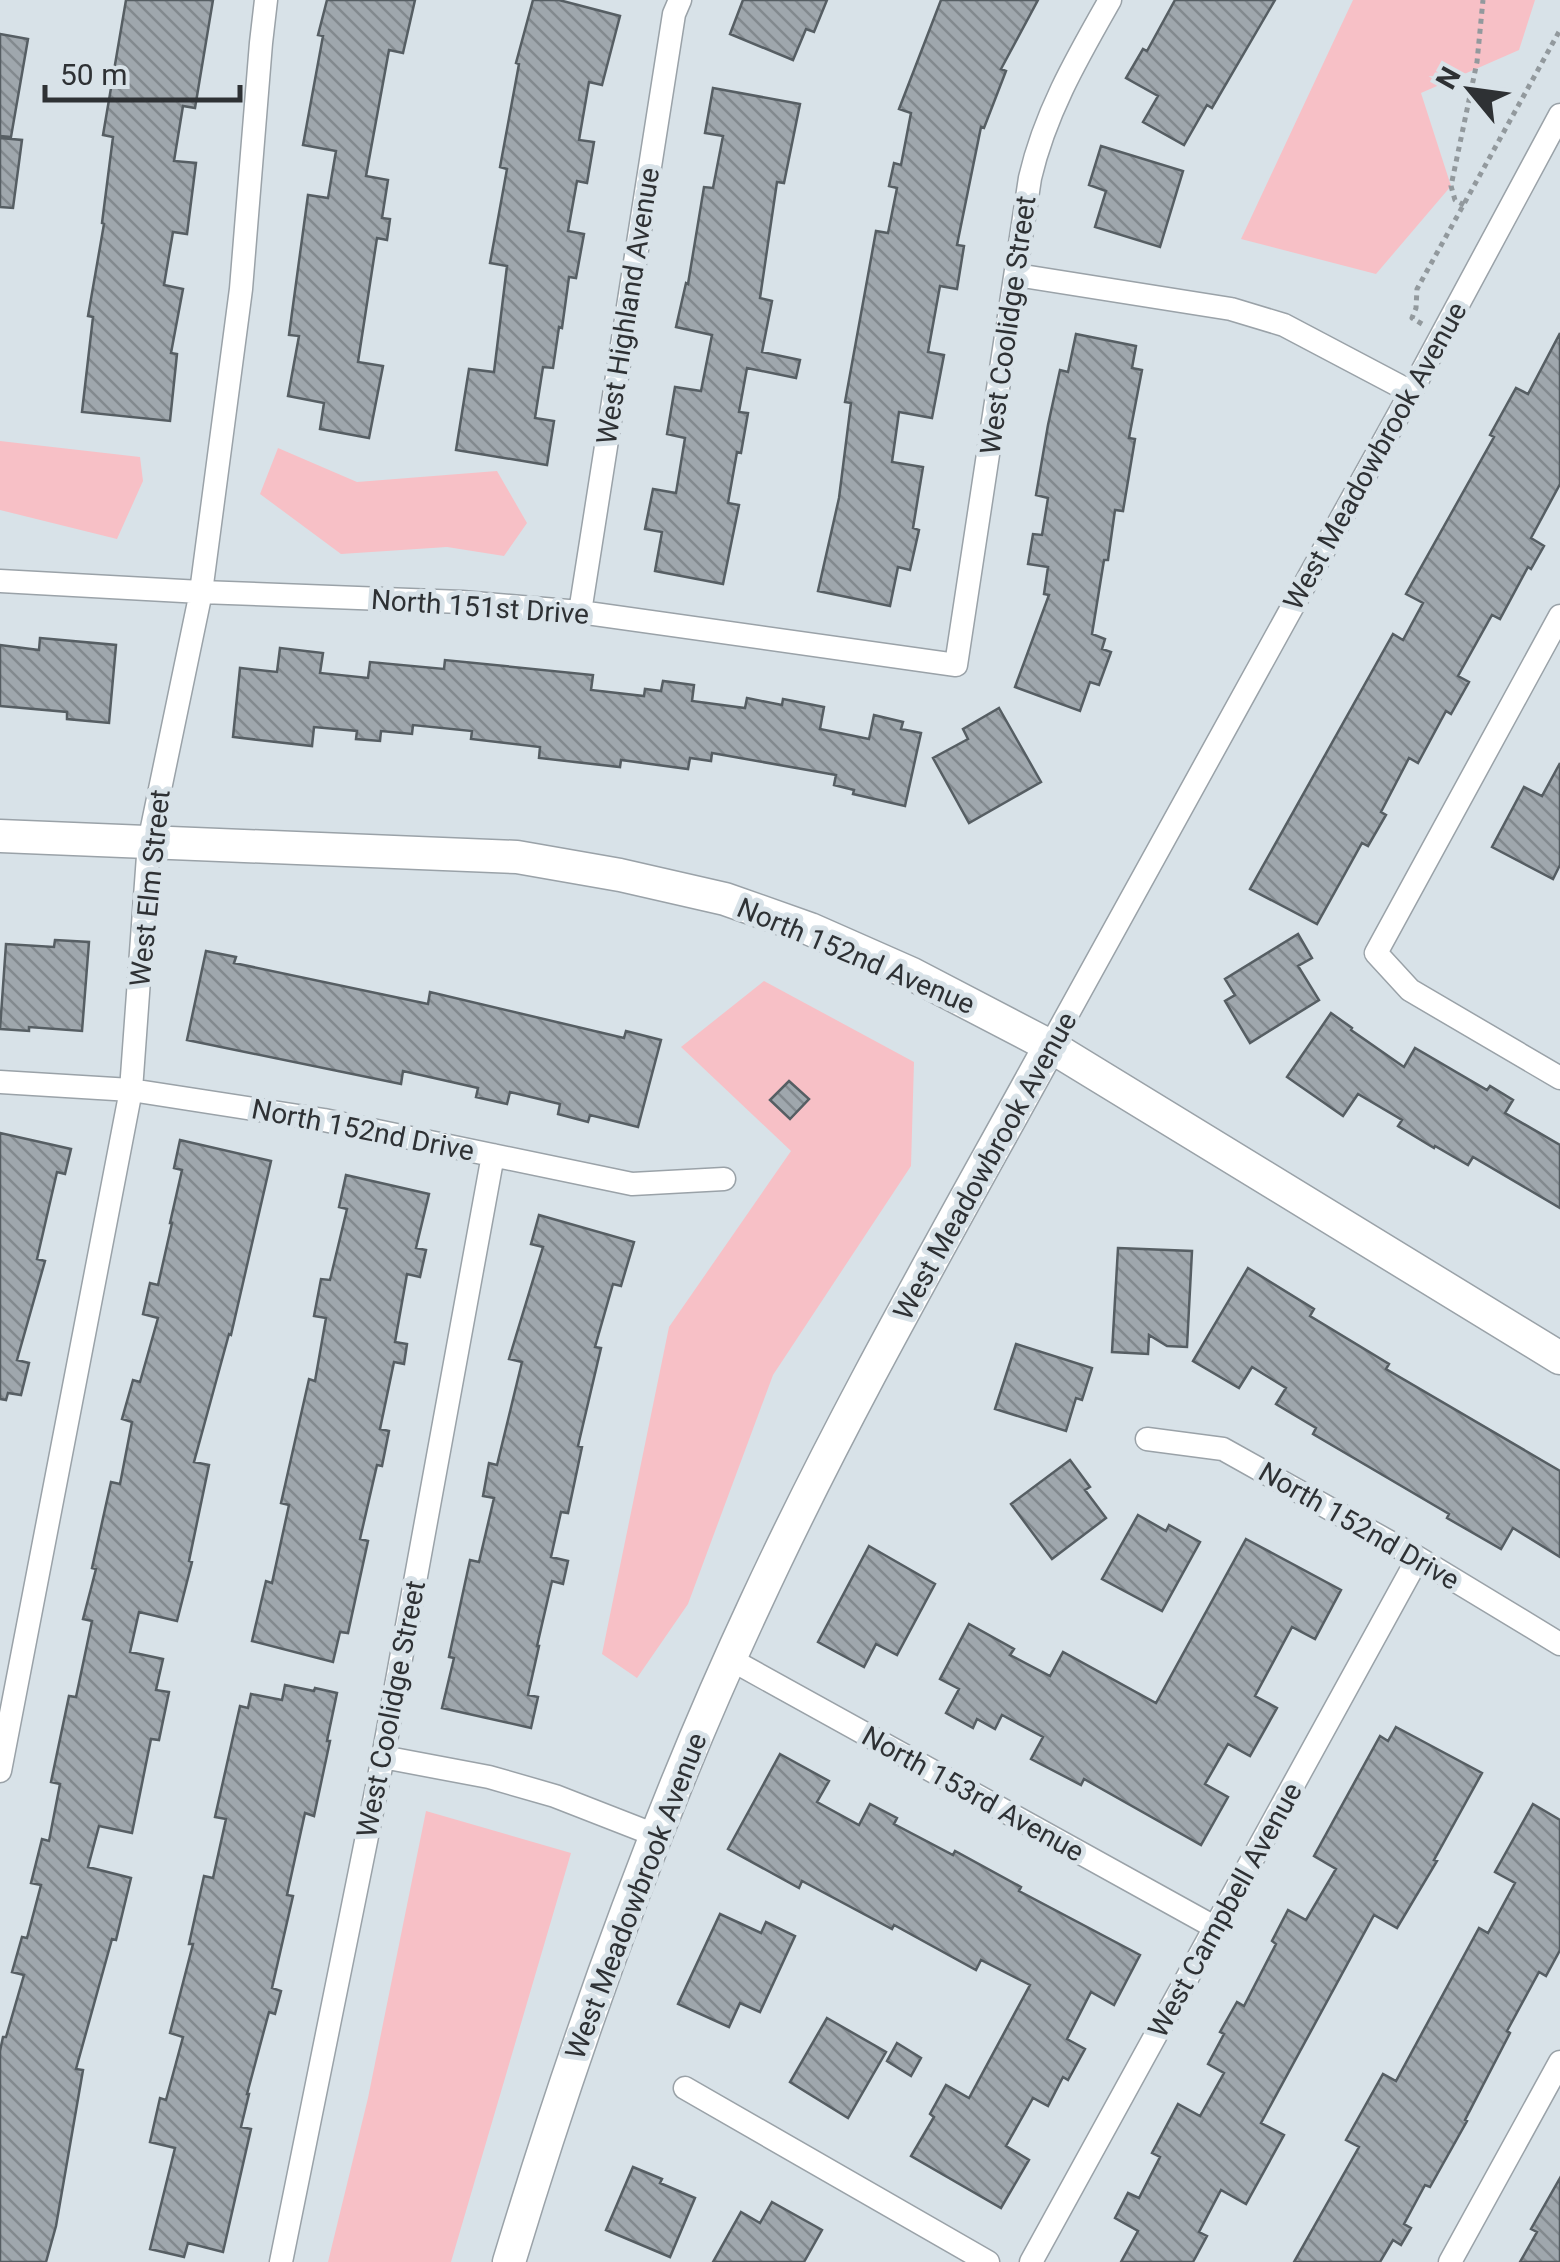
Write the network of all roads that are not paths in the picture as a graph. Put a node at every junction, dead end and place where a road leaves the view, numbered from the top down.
1 (266, 0) edge
2 (680, 0) edge
3 (1110, 0) edge
4 (1560, 115) edge
5 (1017, 275) junction
6 (1412, 392) junction
7 (0, 582) edge
8 (200, 592) junction
9 (580, 612) junction
10 (1560, 616) edge
11 (956, 665) joint
12 (0, 836) edge
13 (149, 842) junction
14 (1050, 1046) junction
15 (1560, 1078) edge
16 (0, 1082) edge
17 (131, 1090) junction
18 (493, 1155) junction
19 (724, 1179) dead end
20 (1560, 1358) edge
21 (1148, 1440) dead end
22 (1418, 1558) junction
23 (1560, 1644) edge
24 (730, 1659) junction
25 (383, 1757) junction
26 (0, 1771) edge
27 (655, 1835) junction
28 (1216, 1928) junction
29 (1560, 2062) edge
30 (685, 2088) dead end
31 (281, 2262) edge
32 (508, 2262) edge
33 (988, 2262) edge
34 (1031, 2262) edge
35 (1450, 2262) edge

1 - 8 street, West Elm Street
2 - 9 street, West Highland Avenue
3 - 5 street, West Coolidge Street
4 - 6 street, West Meadowbrook Avenue
5 - 6 street
5 - 11 street, West Coolidge Street
6 - 14 street, West Meadowbrook Avenue
7 - 8 street, North 151st Drive
8 - 9 street, North 151st Drive
8 - 13 street, West Elm Street
9 - 11 street, North 151st Drive
10 - 15 street
12 - 13 street, North 152nd Avenue
13 - 14 street, North 152nd Avenue
13 - 17 street, West Elm Street
14 - 20 street, North 152nd Avenue
14 - 24 street, West Meadowbrook Avenue
16 - 17 street, North 152nd Drive
17 - 18 street, North 152nd Drive
17 - 26 street, West Elm Street
18 - 19 street, North 152nd Drive
18 - 25 street, West Coolidge Street
21 - 22 street, North 152nd Drive
22 - 23 street, North 152nd Drive
22 - 28 street, West Campbell Avenue
24 - 27 street, West Meadowbrook Avenue
24 - 28 street, North 153rd Avenue
25 - 27 street
25 - 31 street, West Coolidge Street
27 - 32 street, West Meadowbrook Avenue
28 - 34 street, West Campbell Avenue
29 - 35 street
30 - 33 street

